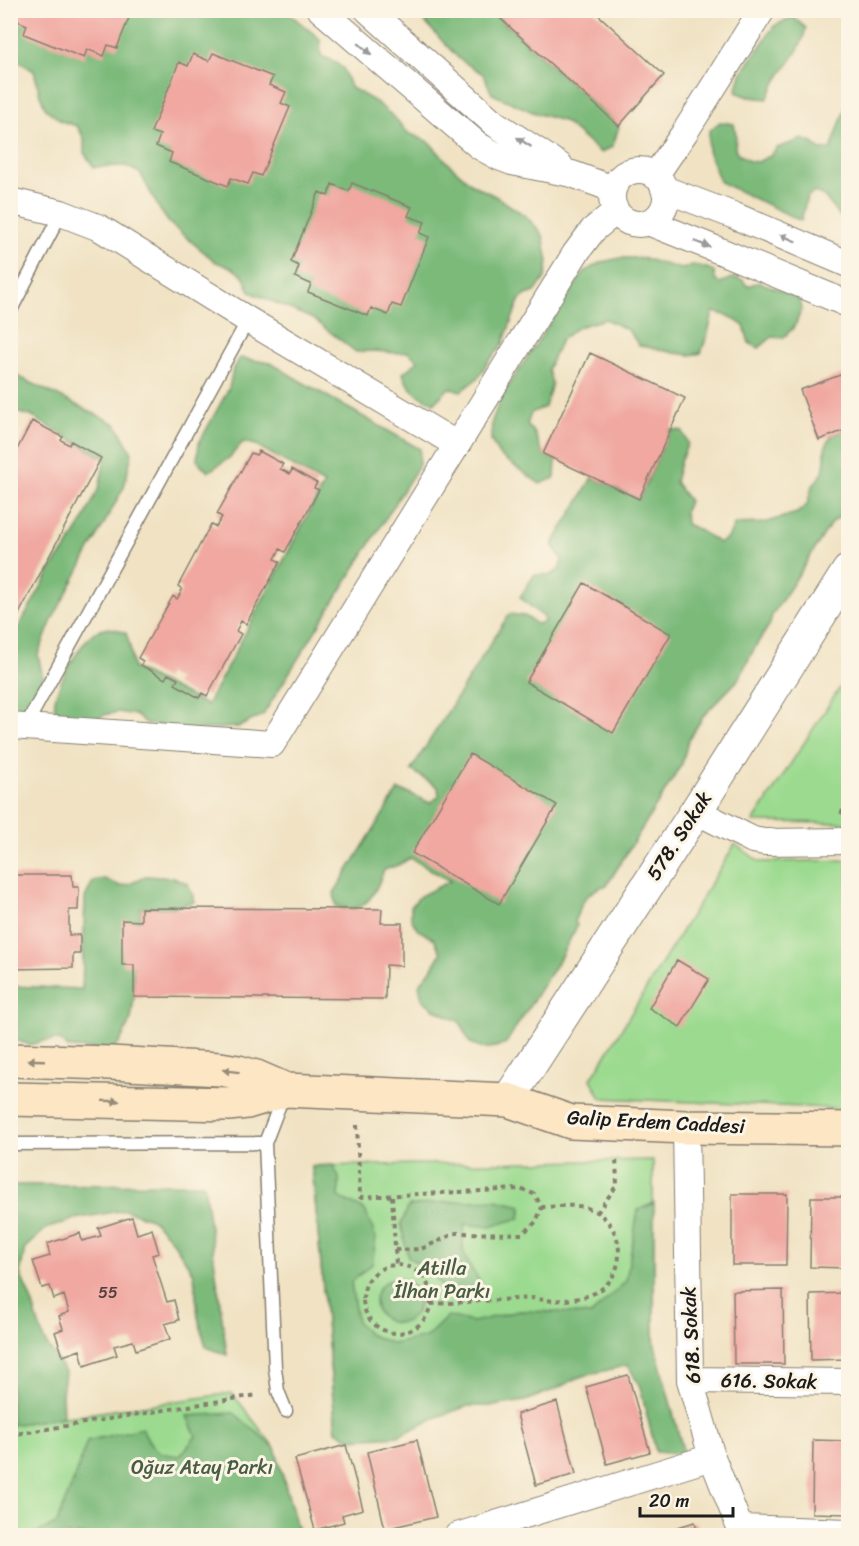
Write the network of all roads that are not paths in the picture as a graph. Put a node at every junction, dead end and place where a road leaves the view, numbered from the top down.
1 (321, 10) edge
2 (368, 10) edge
3 (762, 10) edge
4 (572, 174) junction
5 (660, 182) junction
6 (615, 200) junction
7 (10, 201) edge
8 (62, 213) junction
9 (648, 222) junction
10 (849, 264) edge
11 (849, 304) edge
12 (10, 312) edge
13 (248, 320) junction
14 (456, 444) junction
15 (849, 571) edge
16 (18, 727) edge
17 (696, 811) junction
18 (849, 841) edge
19 (10, 1060) edge
20 (286, 1090) junction
21 (10, 1099) edge
22 (508, 1100) junction
23 (686, 1127) junction
24 (849, 1128) edge
25 (265, 1143) junction
26 (10, 1144) edge
27 (690, 1380) junction
28 (849, 1382) edge
29 (286, 1411) dead end
30 (712, 1457) junction
31 (742, 1532) edge
32 (849, 1532) edge
33 (457, 1536) edge

1 -> 4 street
4 -> 2 street
3 - 5 street
4 - 6 street
5 - 6 street
5 - 9 street
10 -> 5 street
6 - 9 street
6 - 14 street
7 - 8 street
8 - 12 lane
8 - 13 street
9 -> 11 street
13 - 14 street
13 - 16 lane
14 - 16 street
15 - 17 street, 578. Sokak
17 - 18 street
17 - 22 street, 578. Sokak
20 -> 19 main road
21 -> 20 main road
20 - 22 main road, Galip Erdem Caddesi
20 - 25 lane
22 - 23 main road, Galip Erdem Caddesi
23 - 24 main road, Galip Erdem Caddesi
23 - 27 street, 618. Sokak
25 - 26 lane
25 - 29 lane
27 - 28 street, 616. Sokak
27 - 30 street, 618. Sokak
30 - 31 street, 618. Sokak
30 - 33 street
31 - 32 street

